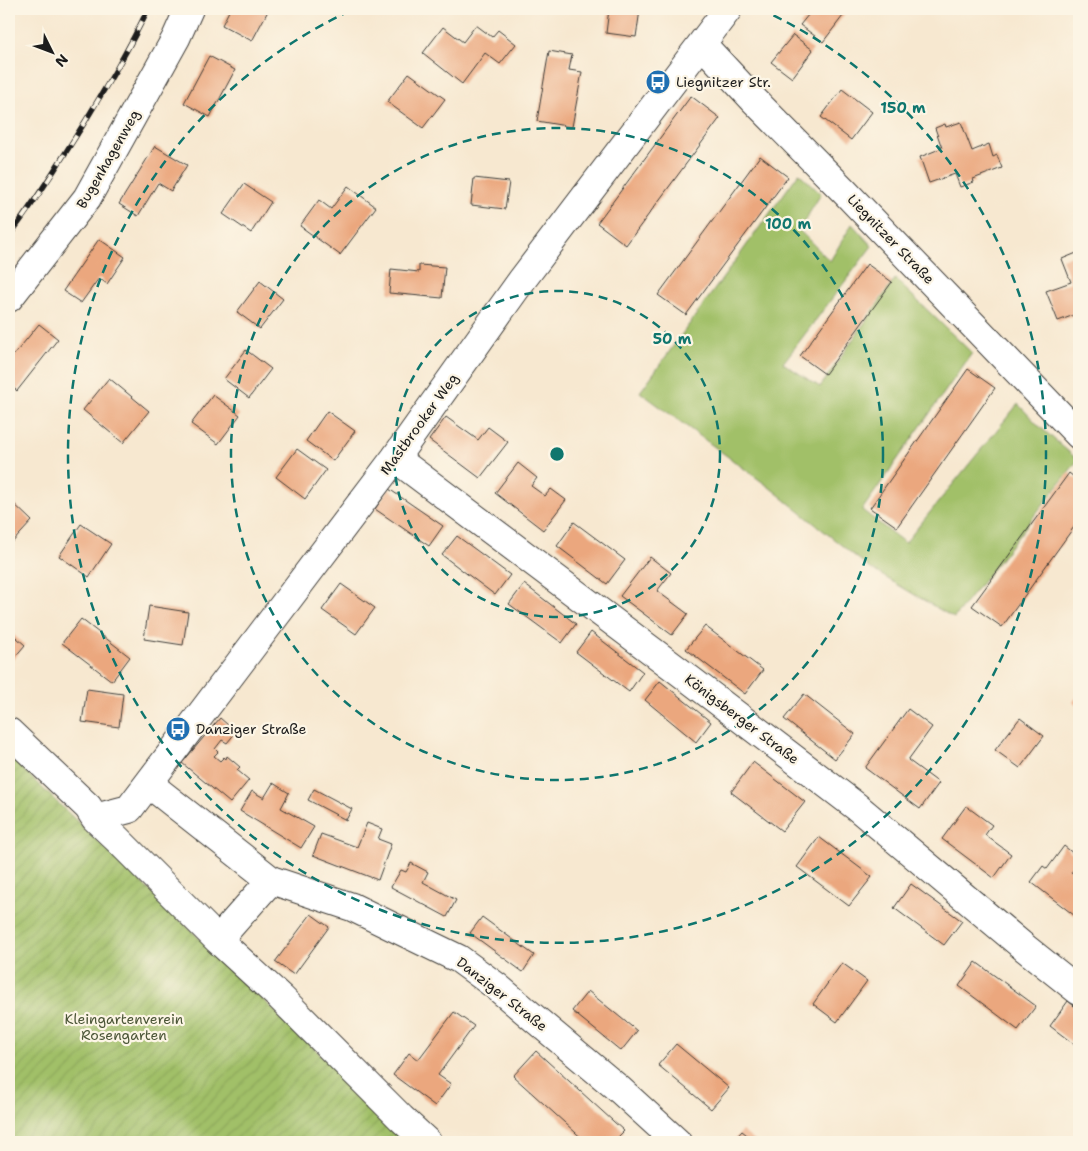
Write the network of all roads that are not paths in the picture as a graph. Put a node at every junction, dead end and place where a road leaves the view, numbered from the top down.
1 (189, 9) edge
2 (728, 9) edge
3 (702, 44) junction
4 (9, 298) edge
5 (1079, 435) edge
6 (395, 458) junction
7 (9, 732) edge
8 (149, 784) junction
9 (95, 818) junction
10 (271, 880) junction
11 (218, 940) junction
12 (1079, 990) edge
13 (427, 1142) edge
14 (677, 1142) edge

1 - 4 street, Bugenhagenweg
2 - 3 street, Mastbrooker Weg
3 - 5 street, Liegnitzer Straße
3 - 6 street, Mastbrooker Weg
6 - 8 street, Mastbrooker Weg
6 - 12 street, Königsberger Straße
7 - 9 street
8 - 9 street, Mastbrooker Weg
8 - 10 street, Danziger Straße
9 - 11 street
10 - 11 street
10 - 14 street, Danziger Straße
11 - 13 street

